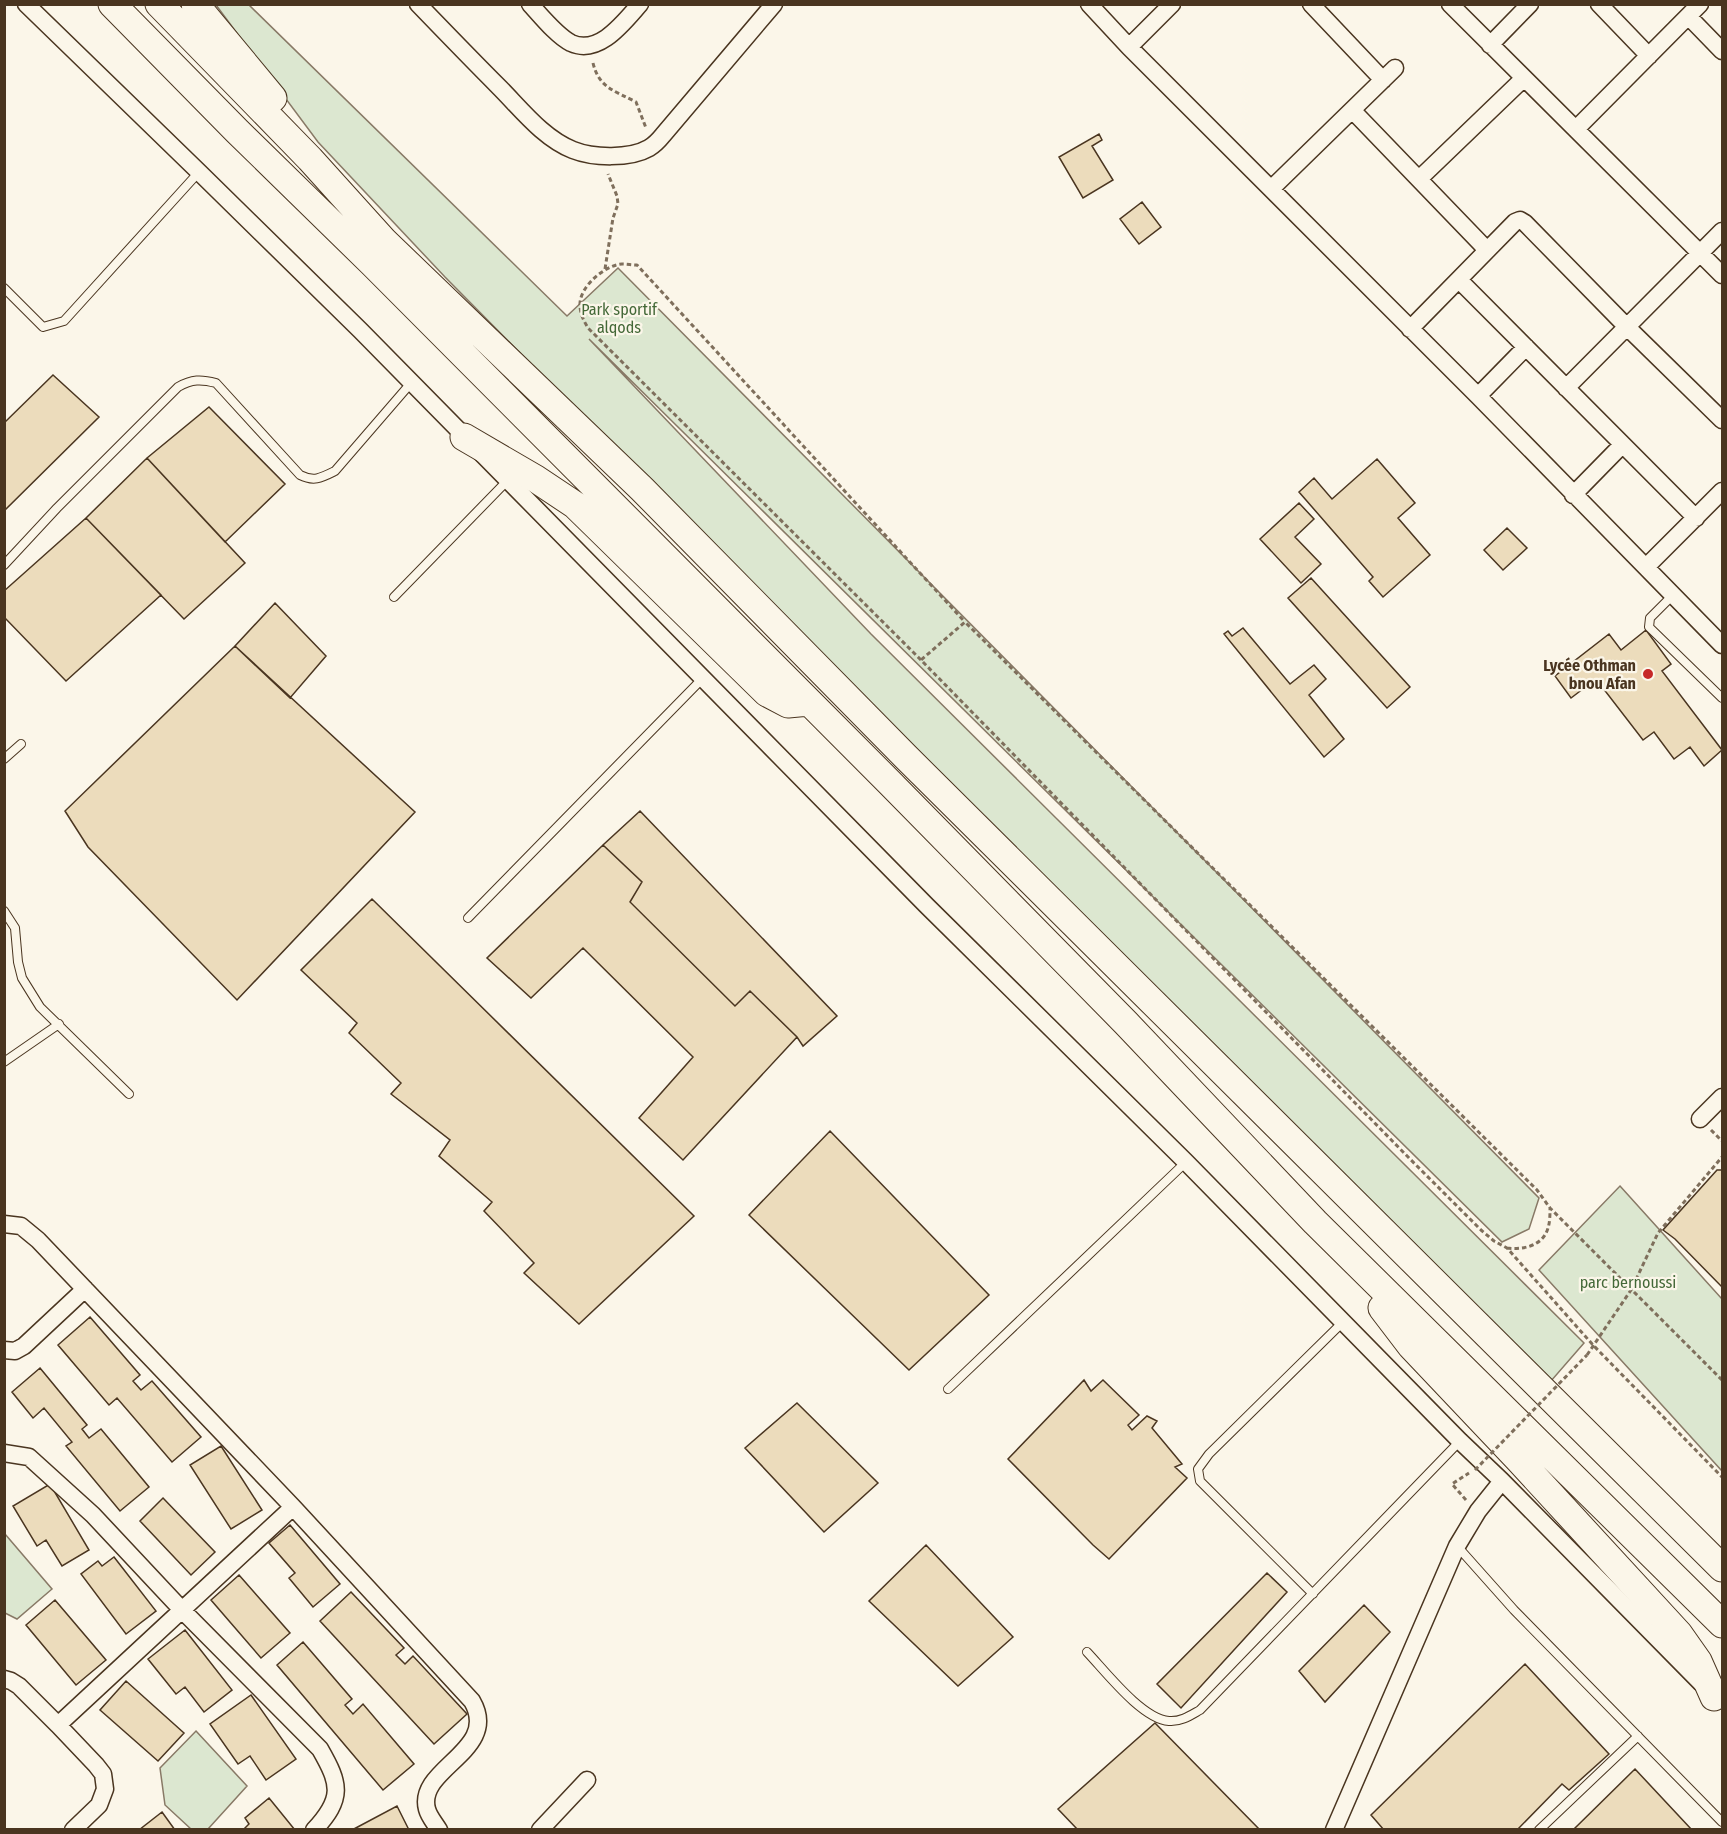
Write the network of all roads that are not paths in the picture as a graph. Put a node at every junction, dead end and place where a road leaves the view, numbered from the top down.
1 (26, 4) edge
2 (112, 4) edge
3 (159, 4) edge
4 (195, 4) edge
5 (418, 4) edge
6 (530, 4) edge
7 (640, 4) edge
8 (774, 4) edge
9 (1089, 4) edge
10 (1172, 4) edge
11 (1311, 4) edge
12 (1450, 4) edge
13 (1530, 4) edge
14 (1599, 4) edge
15 (1694, 10) edge
16 (1490, 45) junction
17 (1130, 47) junction
18 (1722, 51) edge
19 (1649, 56) junction
20 (1524, 78) junction
21 (1353, 111) junction
22 (1576, 129) junction
23 (199, 172) junction
24 (1419, 179) junction
25 (1271, 189) junction
26 (1722, 231) edge
27 (384, 241) junction
28 (1487, 250) junction
29 (1700, 254) junction
30 (1722, 275) edge
31 (1459, 280) junction
32 (4, 288) edge
33 (1627, 327) junction
34 (1410, 329) junction
35 (1526, 347) junction
36 (411, 383) junction
37 (1566, 388) junction
38 (1478, 396) junction
39 (1722, 420) edge
40 (464, 437) junction
41 (1622, 445) junction
42 (507, 481) junction
43 (1722, 491) edge
44 (1574, 495) junction
45 (1696, 518) junction
46 (4, 565) edge
47 (1646, 567) junction
48 (1673, 595) junction
49 (394, 597) dead end
50 (1722, 645) edge
51 (703, 678) junction
52 (1722, 698) edge
53 (809, 702) junction
54 (21, 744) dead end
55 (4, 759) edge
56 (4, 910) edge
57 (468, 918) dead end
58 (59, 1024) junction
59 (4, 1062) edge
60 (129, 1094) dead end
61 (1722, 1097) edge
62 (1700, 1119) dead end
63 (1186, 1162) junction
64 (1315, 1222) junction
65 (4, 1224) edge
66 (85, 1289) junction
67 (1343, 1322) junction
68 (4, 1350) edge
69 (948, 1389) dead end
70 (1460, 1441) junction
71 (4, 1453) edge
72 (1502, 1481) junction
73 (293, 1507) junction
74 (1458, 1546) junction
75 (1722, 1568) edge
76 (1313, 1594) junction
77 (182, 1610) junction
78 (1722, 1624) edge
79 (1087, 1652) dead end
80 (4, 1679) edge
81 (1718, 1701) edge
82 (58, 1725) junction
83 (1638, 1736) junction
84 (587, 1780) dead end
85 (1722, 1822) edge
86 (73, 1830) edge
87 (314, 1830) edge
88 (439, 1830) edge
89 (540, 1830) edge
90 (1334, 1830) edge
91 (1539, 1830) edge

1 - 23 street
2 - 53 highway
3 - 27 highway
4 - 27 highway
5 - 8 street
6 - 7 street
9 - 17 street
10 - 17 street
11 - 21 street
12 - 16 street
13 - 16 street
14 - 19 street
15 - 18 street
15 - 19 street
16 - 20 street
17 - 25 street
19 - 22 street
20 - 22 street
20 - 24 street
21 - 24 street
21 - 25 street
22 - 29 street
23 - 32 lane
23 - 36 street
24 - 28 street
25 - 34 street
26 - 29 street
27 - 75 highway
28 - 31 street
28 - 33 street
29 - 30 street
29 - 33 street
31 - 34 street
31 - 35 street
33 - 37 street
33 - 39 street
34 - 38 street
35 - 37 street
35 - 38 street
36 - 40 street
36 - 46 lane
37 - 41 street
38 - 44 street
40 - 42 street
40 - 53 highway
41 - 44 street
41 - 45 street
42 - 49 lane
42 - 51 street
43 - 45 street
44 - 47 street
45 - 47 street
47 - 48 street
48 - 50 street
48 - 52 lane
51 - 57 lane
51 - 63 street
53 - 64 highway
54 - 55 lane
56 - 58 lane
58 - 59 lane
58 - 60 lane
61 - 62 street
63 - 67 street
63 - 69 lane
64 - 78 highway
64 - 81 highway
65 - 66 street
66 - 68 street
66 - 73 street
67 - 70 street
67 - 76 lane
70 - 72 street
70 - 76 lane
71 - 77 street
72 - 74 street
72 - 81 street
73 - 77 street
73 - 88 street
74 - 83 lane
74 - 90 street
76 - 79 lane
77 - 82 street
77 - 87 street
80 - 82 street
82 - 86 street
83 - 85 lane
83 - 91 lane
84 - 89 street

